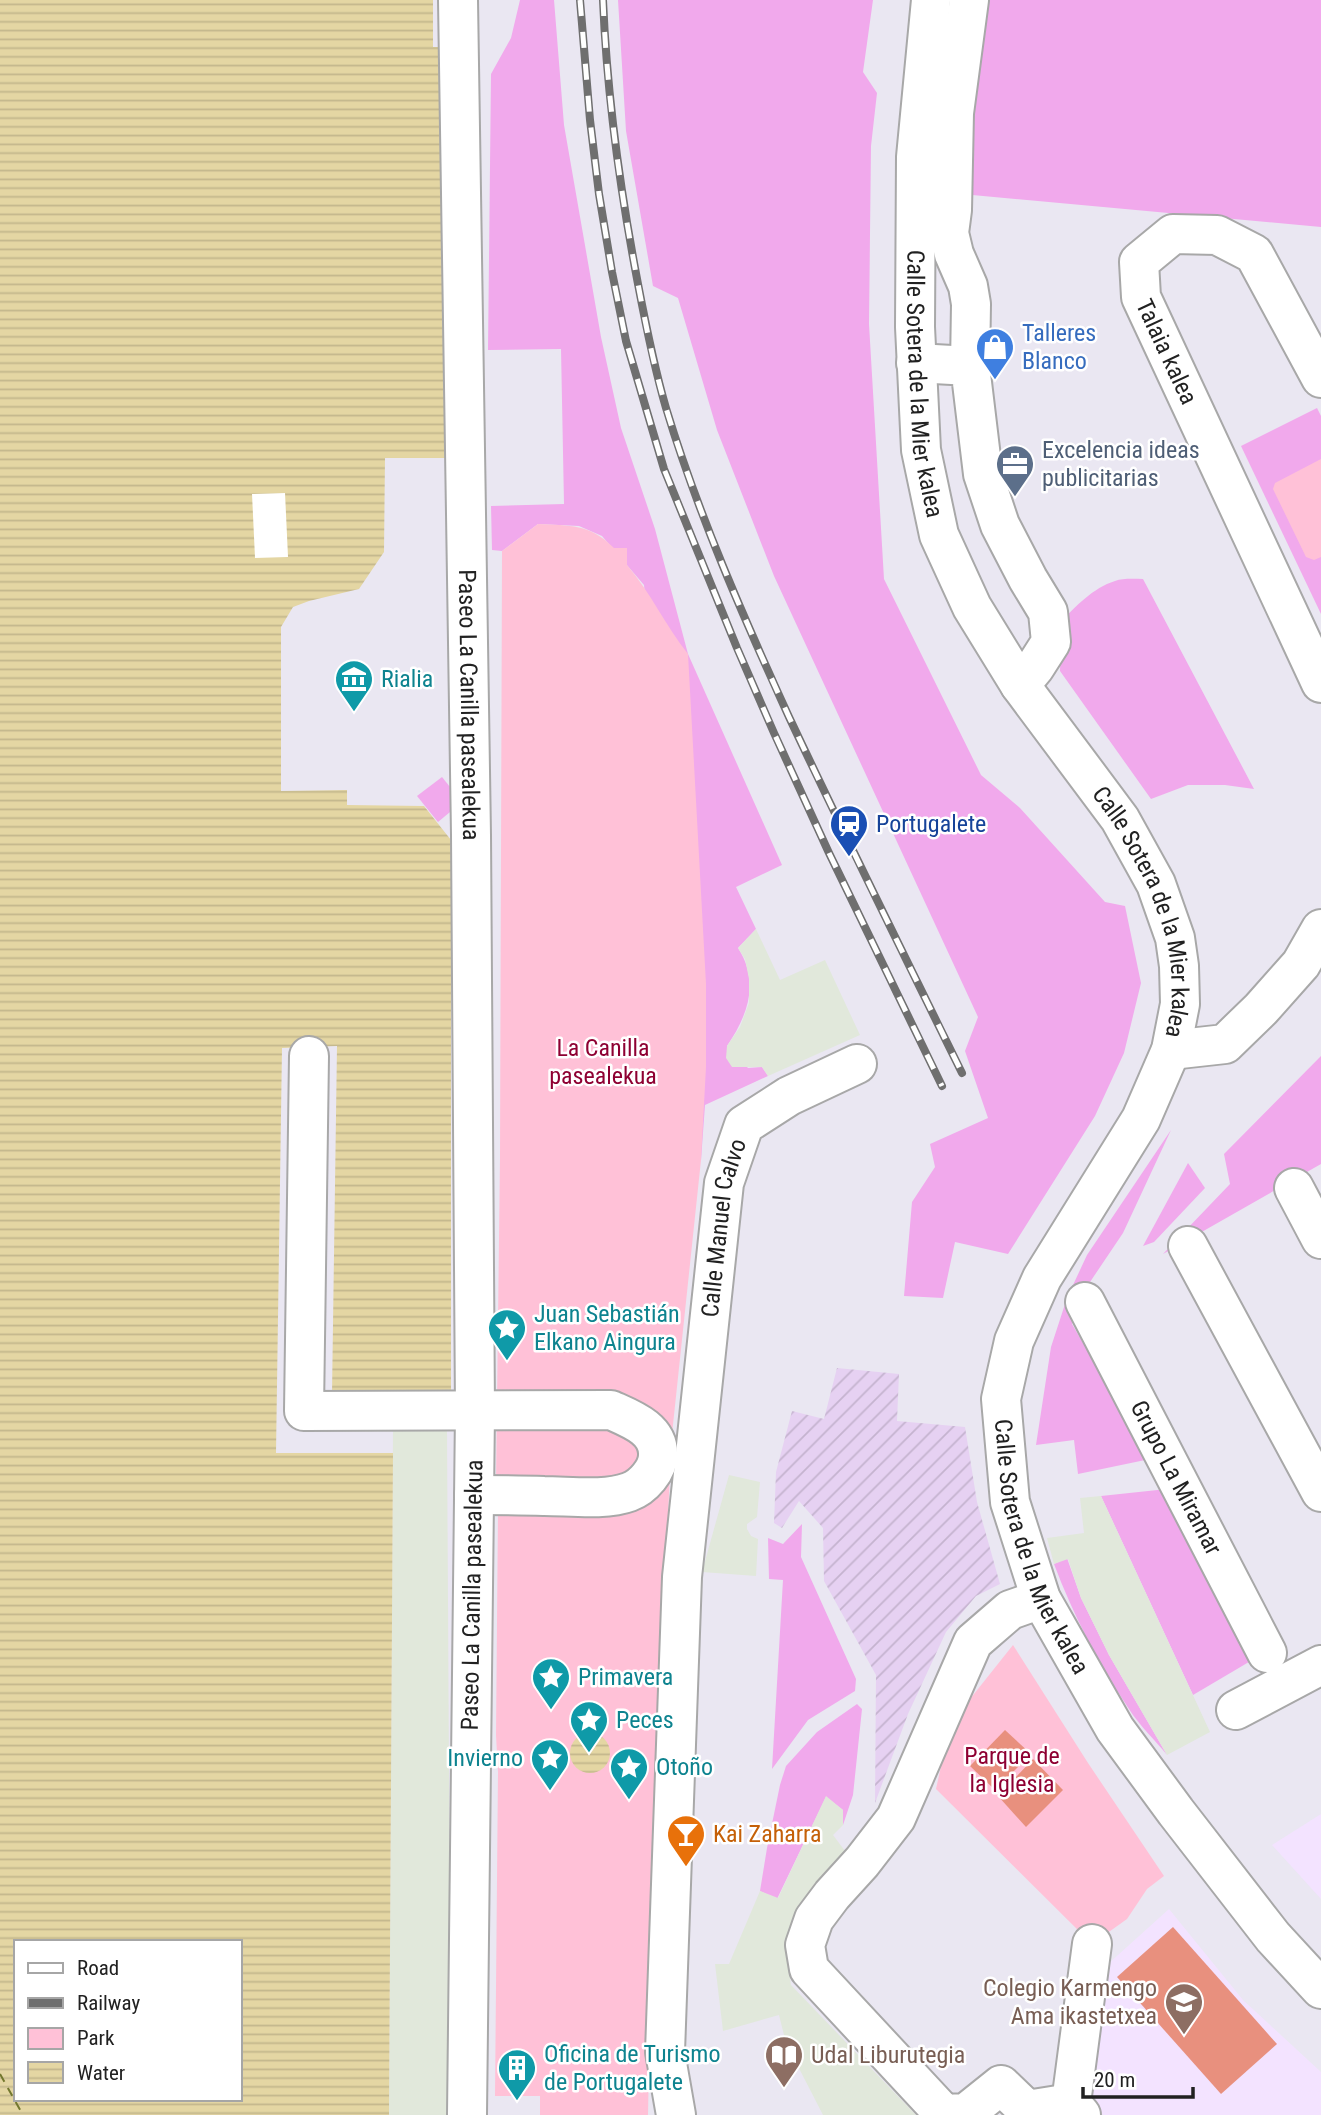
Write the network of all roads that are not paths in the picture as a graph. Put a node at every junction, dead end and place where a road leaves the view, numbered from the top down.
1 (458, 0) edge
2 (930, 0) edge
3 (969, 0) edge
4 (916, 363) junction
5 (970, 366) junction
6 (1321, 378) edge
7 (1321, 683) edge
8 (1020, 685) junction
9 (1321, 929) edge
10 (1171, 1049) junction
11 (309, 1056) dead end
12 (858, 1064) dead end
13 (1294, 1188) dead end
14 (1321, 1239) edge
15 (1188, 1246) dead end
16 (1085, 1302) dead end
17 (475, 1411) junction
18 (676, 1458) junction
19 (1321, 1492) edge
20 (474, 1495) junction
21 (1041, 1599) junction
22 (1267, 1653) dead end
23 (1321, 1665) edge
24 (1236, 1710) dead end
25 (1092, 1944) dead end
26 (1321, 1989) edge
27 (664, 2052) junction
28 (1076, 2109) edge
29 (467, 2115) edge
30 (664, 2115) edge
31 (676, 2115) edge

1 - 17 street, Paseo La Canilla pasealekua
2 - 4 street, Calle Sotera de la Mier kalea
3 - 5 street
4 - 5 street
4 - 8 street, Calle Sotera de la Mier kalea
5 - 8 street
6 - 7 street, Talaia kalea
8 - 10 street, Calle Sotera de la Mier kalea
9 - 10 street
10 - 21 street, Calle Sotera de la Mier kalea
11 - 17 street
12 - 18 street, Calle Manuel Calvo
13 - 14 street
15 - 19 street
16 - 22 street, Grupo La Miramar
17 - 18 street
17 - 20 street, Paseo La Canilla pasealekua
18 - 20 street
18 - 27 street, Calle Manuel Calvo
20 - 29 street, Paseo La Canilla pasealekua
21 - 26 street, Calle Sotera de la Mier kalea
21 - 28 street
23 - 24 street
25 - 28 street
27 - 30 street
27 - 31 street

